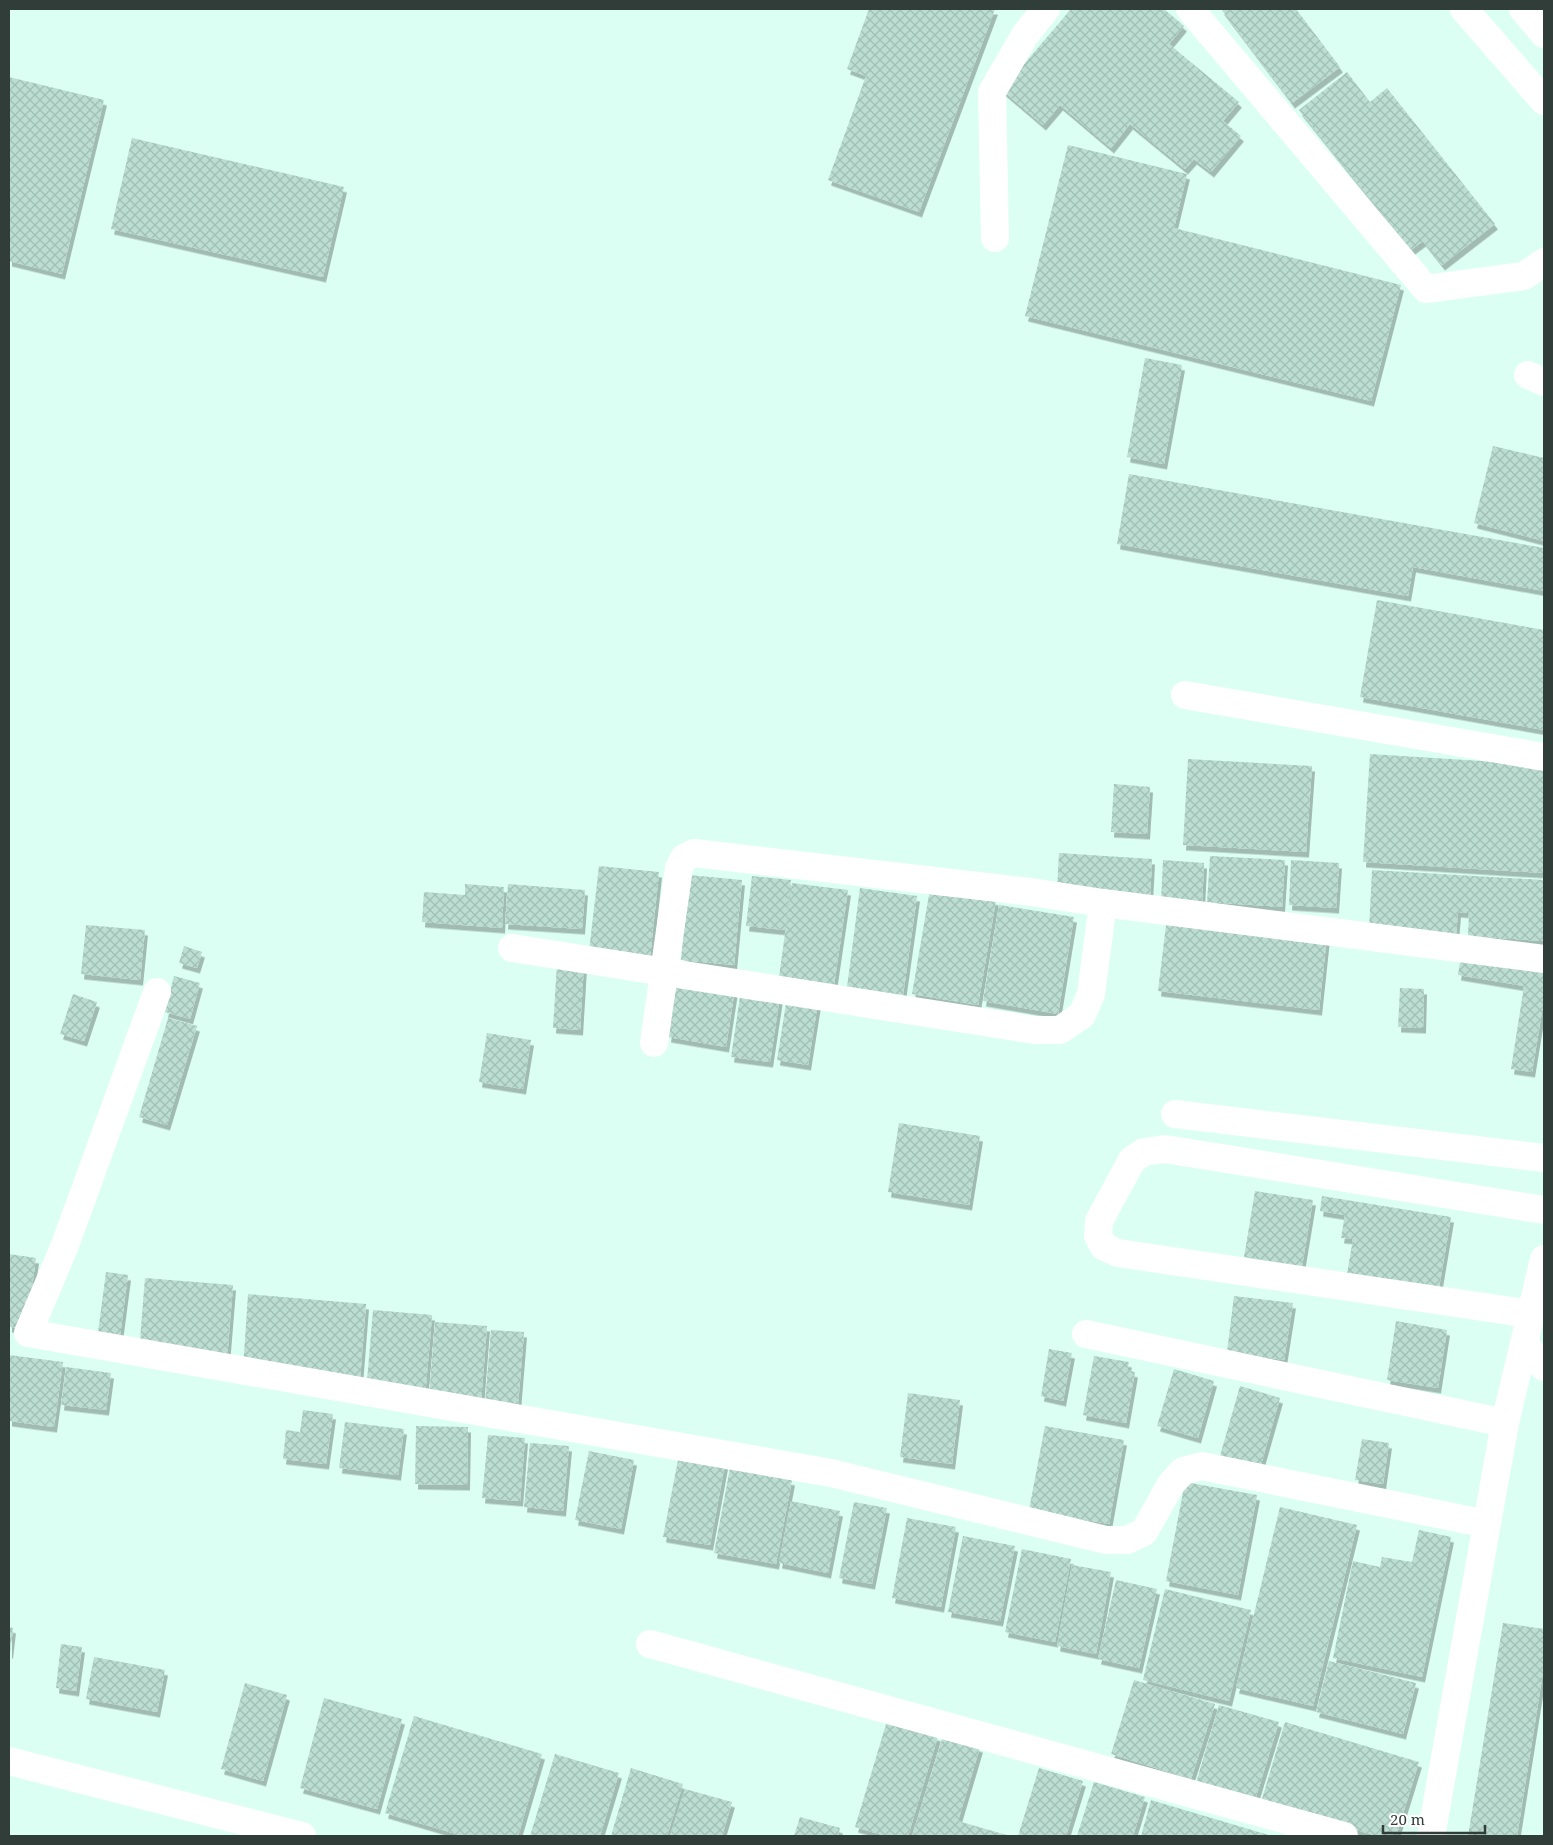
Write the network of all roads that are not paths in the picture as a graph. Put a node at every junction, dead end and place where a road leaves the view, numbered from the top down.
1 (1046, 9) edge
2 (1190, 9) edge
3 (1464, 9) edge
4 (1523, 9) edge
5 (1544, 34) edge
6 (1544, 101) edge
7 (994, 238) dead end
8 (1544, 262) edge
9 (1186, 695) dead end
10 (1544, 757) edge
11 (1103, 903) junction
12 (512, 948) dead end
13 (1544, 959) edge
14 (664, 972) junction
15 (156, 992) dead end
16 (654, 1043) dead end
17 (1175, 1114) dead end
18 (1544, 1158) edge
19 (1544, 1210) edge
20 (1544, 1259) edge
21 (1531, 1314) junction
22 (1086, 1334) dead end
23 (1524, 1344) junction
24 (1544, 1367) edge
25 (1505, 1423) junction
26 (1487, 1524) junction
27 (650, 1644) dead end
28 (9, 1761) edge
29 (302, 1836) edge
30 (1344, 1836) edge
31 (1431, 1836) edge

1 - 7 street
2 - 8 street
3 - 6 street
4 - 5 street
9 - 10 street
11 - 13 street
11 - 14 street
11 - 14 street
12 - 14 street
14 - 16 street
15 - 26 street
17 - 18 street
19 - 21 street
20 - 21 street
21 - 23 street
22 - 25 street
23 - 24 street
23 - 25 street
25 - 26 street
26 - 31 street
27 - 30 street
28 - 29 street

